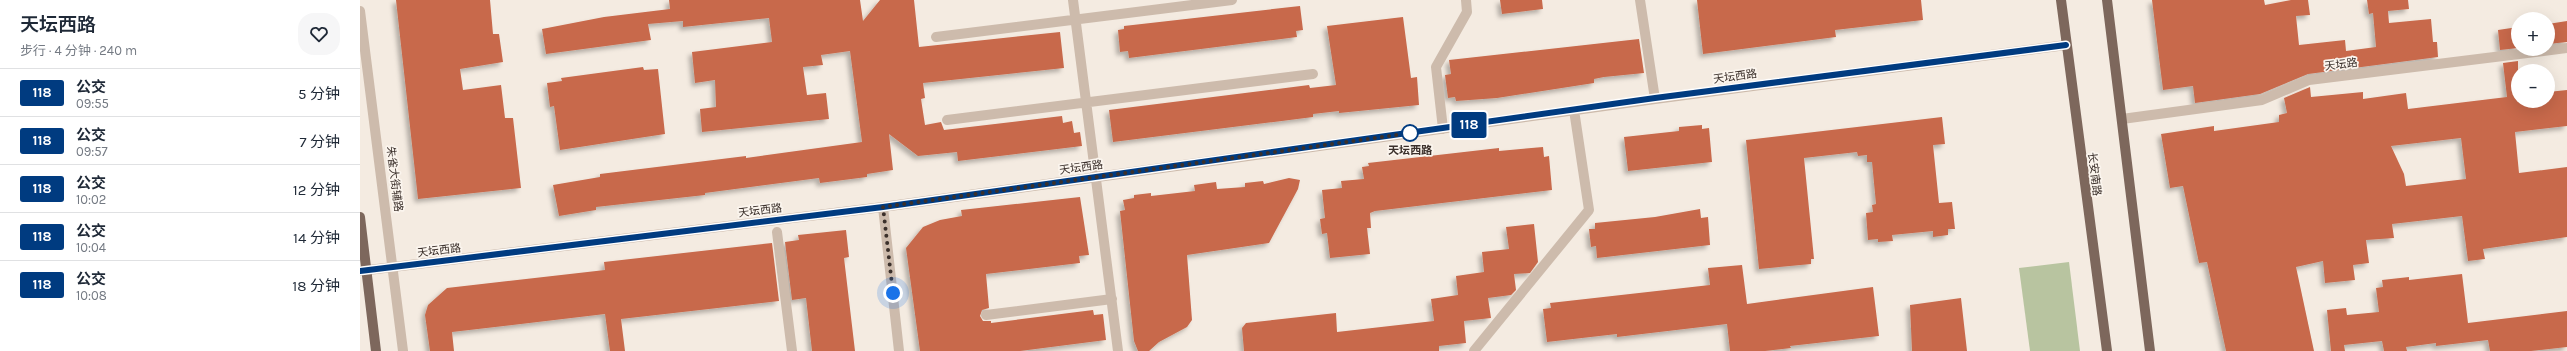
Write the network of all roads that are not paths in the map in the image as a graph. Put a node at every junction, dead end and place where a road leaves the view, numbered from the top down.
1 (1073, 0) edge
2 (1232, 0) edge
3 (1466, 0) edge
4 (1640, 0) edge
5 (2061, 0) edge
6 (2107, 0) edge
7 (360, 11) edge
8 (1076, 19) junction
9 (936, 37) dead end
10 (2066, 45) junction
11 (2567, 48) edge
12 (1313, 74) dead end
13 (1655, 98) junction
14 (1087, 102) junction
15 (1574, 110) junction
16 (2122, 119) junction
17 (947, 120) dead end
18 (1443, 128) junction
19 (1098, 177) junction
20 (883, 207) junction
21 (360, 217) edge
22 (777, 232) dead end
23 (394, 267) junction
24 (363, 270) edge
25 (1112, 299) junction
26 (986, 315) dead end
27 (2106, 350) edge
28 (376, 351) edge
29 (403, 351) edge
30 (792, 351) edge
31 (899, 351) edge
32 (1118, 351) edge
33 (1474, 351) edge
34 (2150, 351) edge

1 - 8 street
2 - 8 street
3 - 18 street
4 - 13 street
5 - 10 main road, 长安南路
6 - 16 main road
7 - 23 street, 朱雀大街辅路
8 - 9 street
8 - 14 street
10 - 13 street, 天坛西路
10 - 27 main road, 长安南路
11 - 16 street, 天坛路
12 - 14 street
13 - 15 street, 天坛西路
14 - 17 street
14 - 19 street
15 - 18 street, 天坛西路
15 - 33 street
16 - 34 main road
18 - 19 street, 天坛西路
19 - 20 street, 天坛西路
19 - 25 street
20 - 23 street, 天坛西路
20 - 31 street
21 - 24 main road
22 - 30 street
23 - 24 street, 天坛西路
23 - 29 street, 朱雀大街辅路
24 - 28 main road
25 - 26 street
25 - 32 street

